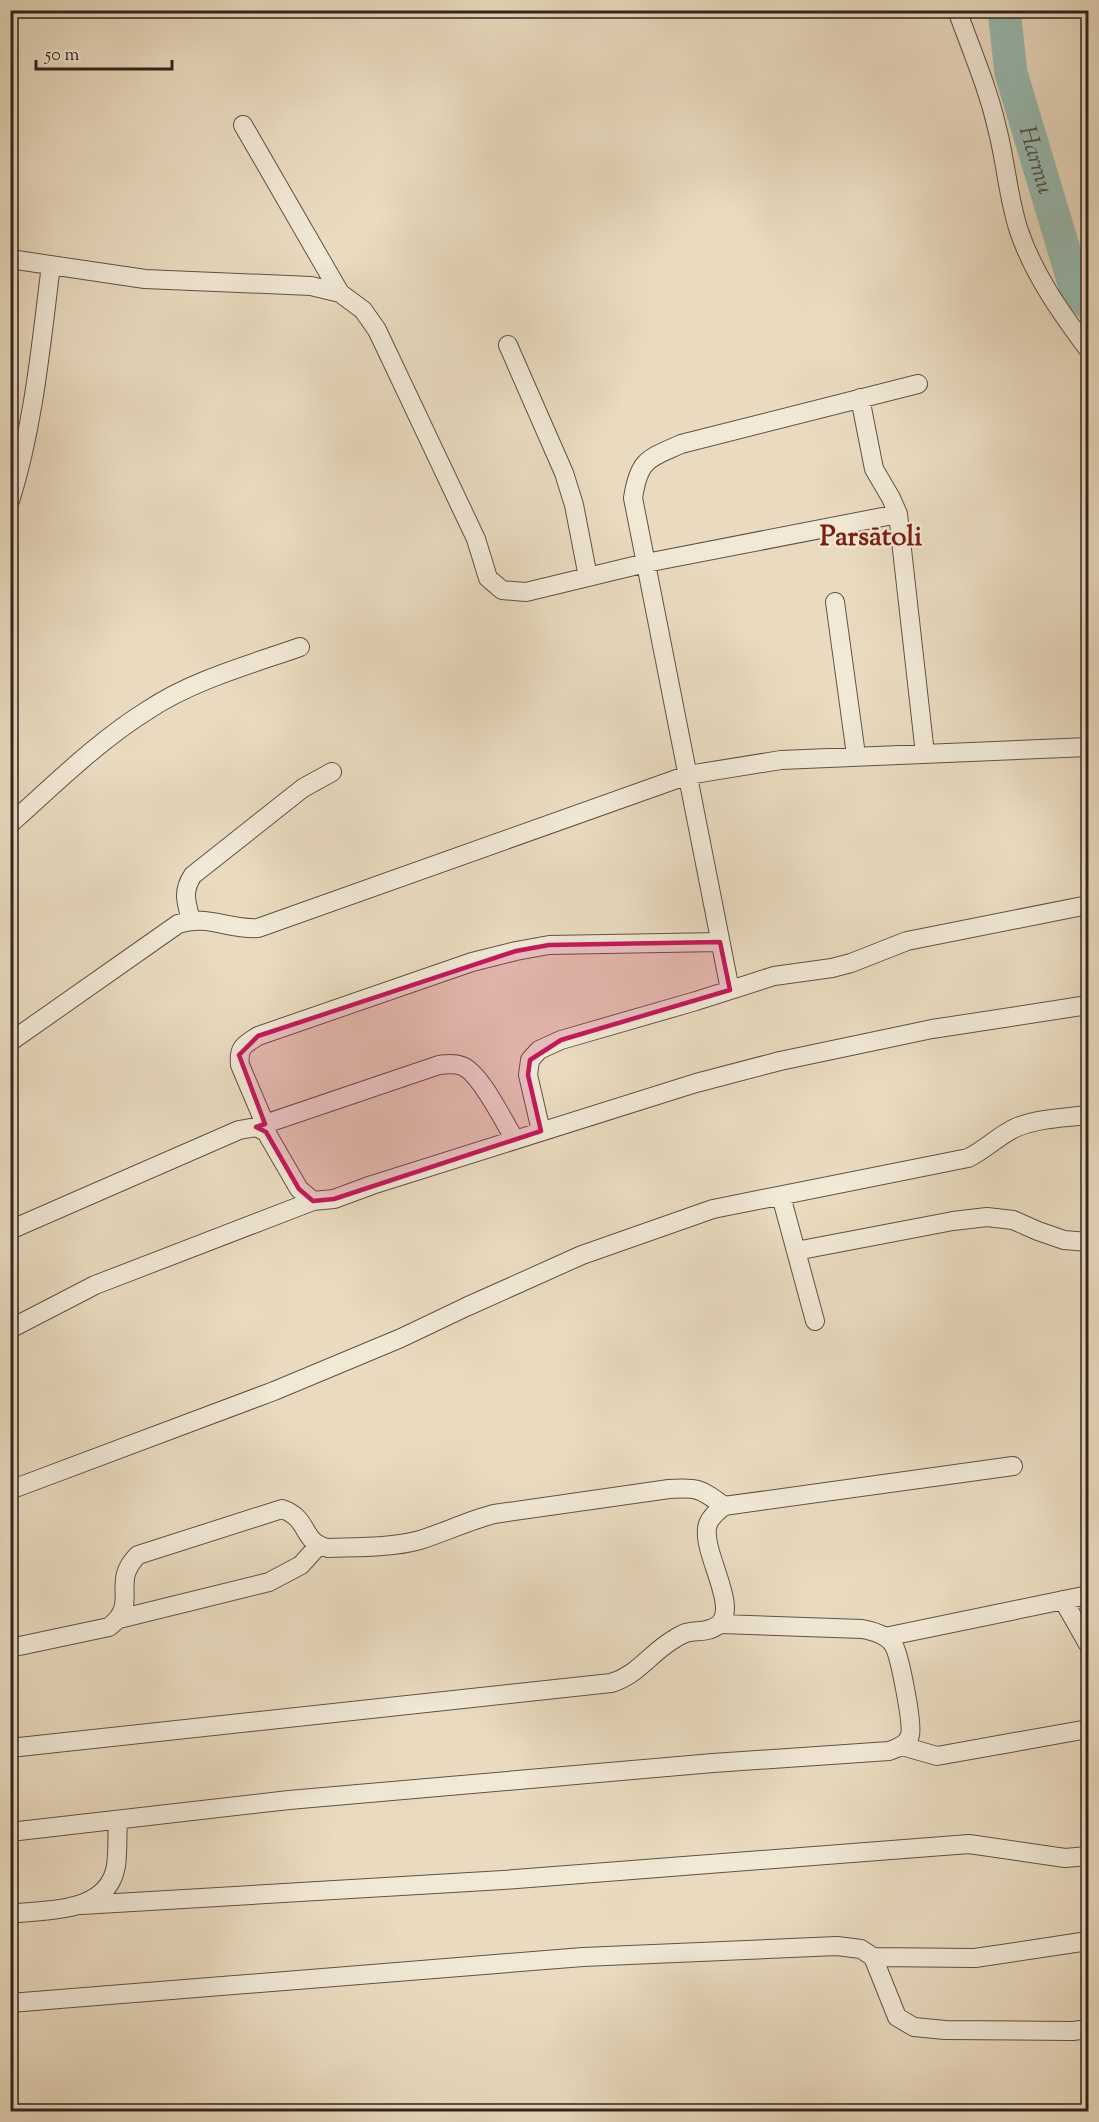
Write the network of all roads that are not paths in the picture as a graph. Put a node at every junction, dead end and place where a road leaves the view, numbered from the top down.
1 (957, 10) edge
2 (243, 125) dead end
3 (10, 259) edge
4 (51, 265) junction
5 (340, 293) junction
6 (508, 345) dead end
7 (1089, 350) edge
8 (918, 384) dead end
9 (860, 398) junction
10 (10, 501) edge
11 (898, 514) junction
12 (646, 563) junction
13 (588, 577) junction
14 (835, 602) dead end
15 (300, 646) dead end
16 (1089, 747) edge
17 (924, 754) junction
18 (856, 755) junction
19 (332, 772) dead end
20 (687, 775) junction
21 (10, 824) edge
22 (1089, 905) edge
23 (191, 920) junction
24 (720, 942) junction
25 (730, 990) junction
26 (1089, 1005) edge
27 (10, 1042) edge
28 (1089, 1115) edge
29 (261, 1125) junction
30 (541, 1131) junction
31 (515, 1140) junction
32 (782, 1196) junction
33 (313, 1201) junction
34 (10, 1230) edge
35 (1089, 1242) edge
36 (796, 1251) junction
37 (815, 1321) dead end
38 (10, 1329) edge
39 (1013, 1466) dead end
40 (10, 1490) edge
41 (724, 1506) junction
42 (318, 1546) junction
43 (1089, 1595) edge
44 (1063, 1600) junction
45 (119, 1619) junction
46 (720, 1624) junction
47 (885, 1637) junction
48 (1089, 1644) edge
49 (10, 1648) edge
50 (1089, 1729) edge
51 (902, 1746) junction
52 (10, 1748) edge
53 (118, 1820) junction
54 (10, 1832) edge
55 (1089, 1856) edge
56 (82, 1905) junction
57 (10, 1914) edge
58 (1089, 1941) edge
59 (873, 1957) junction
60 (10, 2003) edge
61 (1089, 2029) edge

1 - 7 street
2 - 5 street
3 - 4 street
4 - 5 street
4 - 10 street
5 - 13 street
6 - 13 street
8 - 9 street
9 - 11 street
9 - 12 street
11 - 12 street
11 - 17 street
12 - 13 street
12 - 20 street
14 - 18 street
15 - 21 street
16 - 17 street
17 - 18 street
18 - 20 street
19 - 23 street
20 - 23 street
20 - 24 street
22 - 25 street
23 - 27 street
24 - 25 street
24 - 29 street
25 - 30 street
26 - 30 street
28 - 32 street
29 - 31 street
29 - 33 street
29 - 34 street
30 - 31 street
31 - 33 street
32 - 36 street
32 - 40 street
33 - 38 street
35 - 36 street
36 - 37 street
39 - 41 street
41 - 42 street
41 - 46 street
42 - 45 street
42 - 45 street
43 - 44 street
44 - 47 street
44 - 48 street
45 - 49 street
46 - 47 street
46 - 52 street
47 - 51 street
50 - 51 street
51 - 53 street
53 - 54 street
53 - 56 street
55 - 56 street
56 - 57 street
58 - 59 street
59 - 60 street
59 - 61 street

